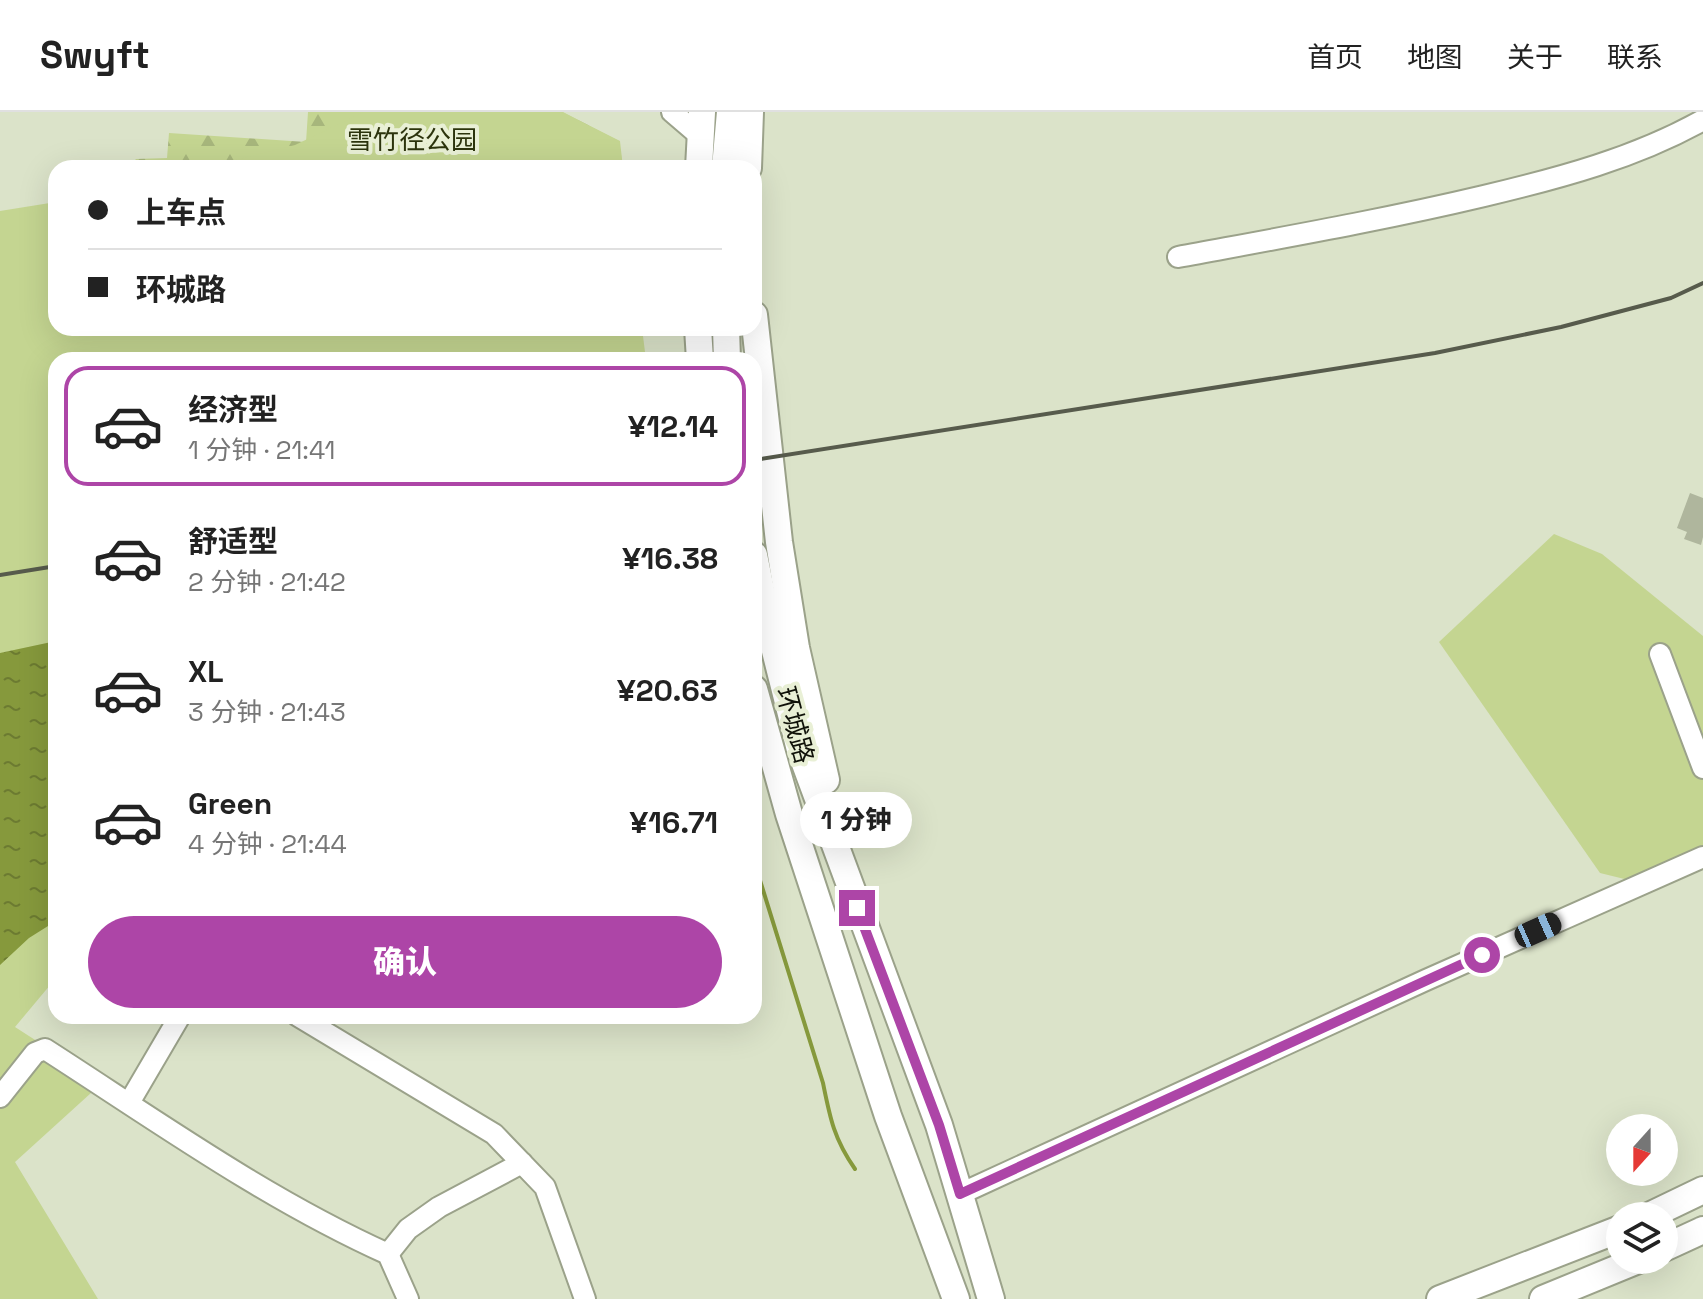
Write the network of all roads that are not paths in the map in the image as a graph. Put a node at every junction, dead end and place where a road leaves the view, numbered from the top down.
1 (672, 112) edge
2 (730, 112) edge
3 (750, 112) edge
4 (1703, 120) edge
5 (701, 124) edge
6 (699, 160) edge
7 (726, 160) edge
8 (748, 160) edge
9 (1178, 257) dead end
10 (762, 388) edge
11 (762, 595) edge
12 (1660, 654) dead end
13 (762, 718) edge
14 (1703, 768) edge
15 (1703, 857) edge
16 (857, 908) junction
17 (175, 1024) edge
18 (311, 1024) edge
19 (0, 1097) edge
20 (129, 1103) junction
21 (522, 1163) junction
22 (1703, 1190) edge
23 (960, 1194) junction
24 (1678, 1202) edge
25 (1703, 1230) edge
26 (1606, 1234) edge
27 (1678, 1242) edge
28 (388, 1254) junction
29 (1606, 1273) edge
30 (408, 1299) edge
31 (585, 1299) edge
32 (956, 1299) edge
33 (991, 1299) edge
34 (1440, 1299) edge
35 (1543, 1299) edge

1 - 5 street
2 - 7 main road
3 - 8 main road
4 - 9 street
5 - 6 main road
10 - 16 main road
11 - 16 main road, 环城路
12 - 14 street
13 - 32 main road, 环城路
15 - 23 street
16 - 23 main road, 环城路
17 - 20 street
18 - 21 street
19 - 20 street
20 - 28 street
21 - 28 street
21 - 31 street
22 - 24 main road
23 - 33 main road, 环城路
25 - 27 main road
26 - 34 main road
28 - 30 street
29 - 35 main road

